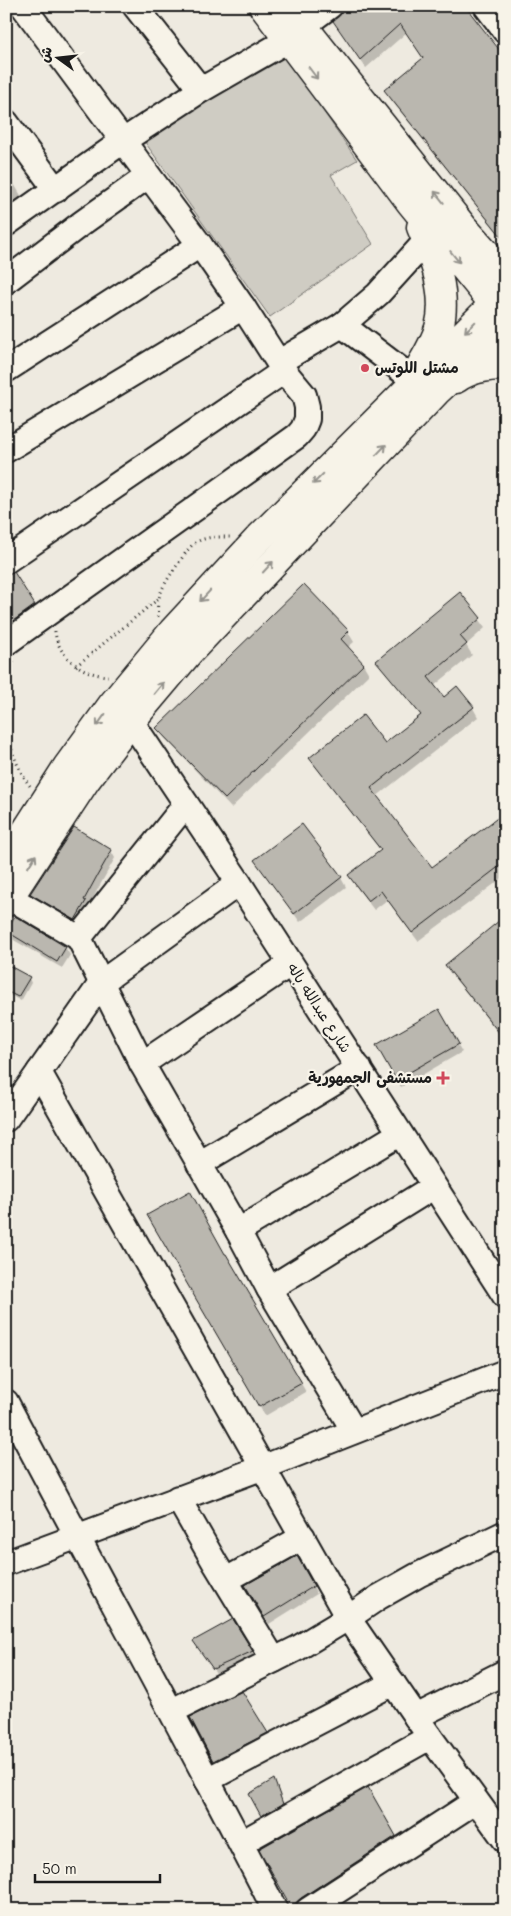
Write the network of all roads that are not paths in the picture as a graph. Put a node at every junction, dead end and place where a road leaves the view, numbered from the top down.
1 (23, 6) edge
2 (135, 6) edge
3 (263, 6) edge
4 (330, 6) edge
5 (486, 6) edge
6 (293, 24) edge
7 (505, 32) edge
8 (201, 90) junction
9 (6, 122) edge
10 (123, 141) junction
11 (148, 176) junction
12 (56, 190) junction
13 (411, 203) junction
14 (6, 224) edge
15 (463, 227) junction
16 (427, 240) junction
17 (200, 245) junction
18 (505, 245) edge
19 (505, 274) edge
20 (6, 282) edge
21 (243, 307) junction
22 (502, 310) edge
23 (342, 326) junction
24 (505, 366) edge
25 (282, 367) junction
26 (6, 370) edge
27 (418, 388) junction
28 (6, 450) edge
29 (6, 561) edge
30 (6, 643) edge
31 (132, 721) junction
32 (186, 804) junction
33 (6, 862) edge
34 (239, 883) junction
35 (8, 900) edge
36 (79, 938) junction
37 (290, 964) junction
38 (102, 982) junction
39 (142, 1064) junction
40 (359, 1068) junction
41 (39, 1072) junction
42 (6, 1119) edge
43 (399, 1134) junction
44 (199, 1164) junction
45 (433, 1187) junction
46 (238, 1231) junction
47 (269, 1289) junction
48 (505, 1296) edge
49 (505, 1372) edge
50 (6, 1402) edge
51 (354, 1431) junction
52 (264, 1467) junction
53 (178, 1498) junction
54 (505, 1533) edge
55 (76, 1536) junction
56 (303, 1537) junction
57 (6, 1564) edge
58 (226, 1580) junction
59 (348, 1618) junction
60 (274, 1660) junction
61 (505, 1672) edge
62 (393, 1683) junction
63 (172, 1711) junction
64 (416, 1717) junction
65 (430, 1737) junction
66 (207, 1780) junction
67 (476, 1802) junction
68 (505, 1840) edge
69 (241, 1843) junction
70 (275, 1910) edge
71 (308, 1910) edge

1 - 10 street
2 - 8 street
3 - 6 main road
4 - 6 street
5 - 7 street
6 - 8 street
6 -> 13 main road
15 -> 6 main road
8 - 10 street
9 - 12 street
10 - 11 street
10 - 12 street
11 - 17 street
11 - 20 street
12 - 14 street
13 - 16 main road
13 -> 22 main road
15 - 18 main road
15 - 19 main road
16 - 23 street
16 - 27 main road
17 - 21 street
17 - 26 street
21 - 25 street
21 - 28 street
22 - 27 main road
23 - 25 street
23 - 27 street
24 - 27 main road
25 - 29 street
25 - 30 street
31 -> 27 main road
27 -> 33 main road
31 - 32 street, شارع عبدالله باله
35 -> 31 main road
32 - 34 street, شارع عبدالله باله
32 - 36 street
34 - 37 street, شارع عبدالله باله
34 - 38 street
35 - 36 street
36 - 38 street
37 - 39 street
37 - 40 street, شارع عبدالله باله
38 - 39 street
38 - 41 street
39 - 44 street
40 - 43 street, شارع عبدالله باله
40 - 44 street
41 - 42 street
41 - 52 street
43 - 45 street, شارع عبدالله باله
43 - 46 street
44 - 46 street
45 - 47 street
45 - 48 street, شارع عبدالله باله
46 - 47 street
47 - 51 street
49 - 51 street
50 - 55 street
51 - 52 street
52 - 53 street
52 - 56 street
53 - 55 street
53 - 58 street
54 - 59 street
55 - 57 street
55 - 63 street
56 - 58 street
56 - 59 street
58 - 60 street
59 - 60 street
59 - 62 street
60 - 63 street
61 - 64 street
62 - 64 street
62 - 66 street
63 - 66 street
64 - 65 street
65 - 67 street
65 - 69 street
66 - 69 street
67 - 68 street
67 - 71 street
69 - 70 street

